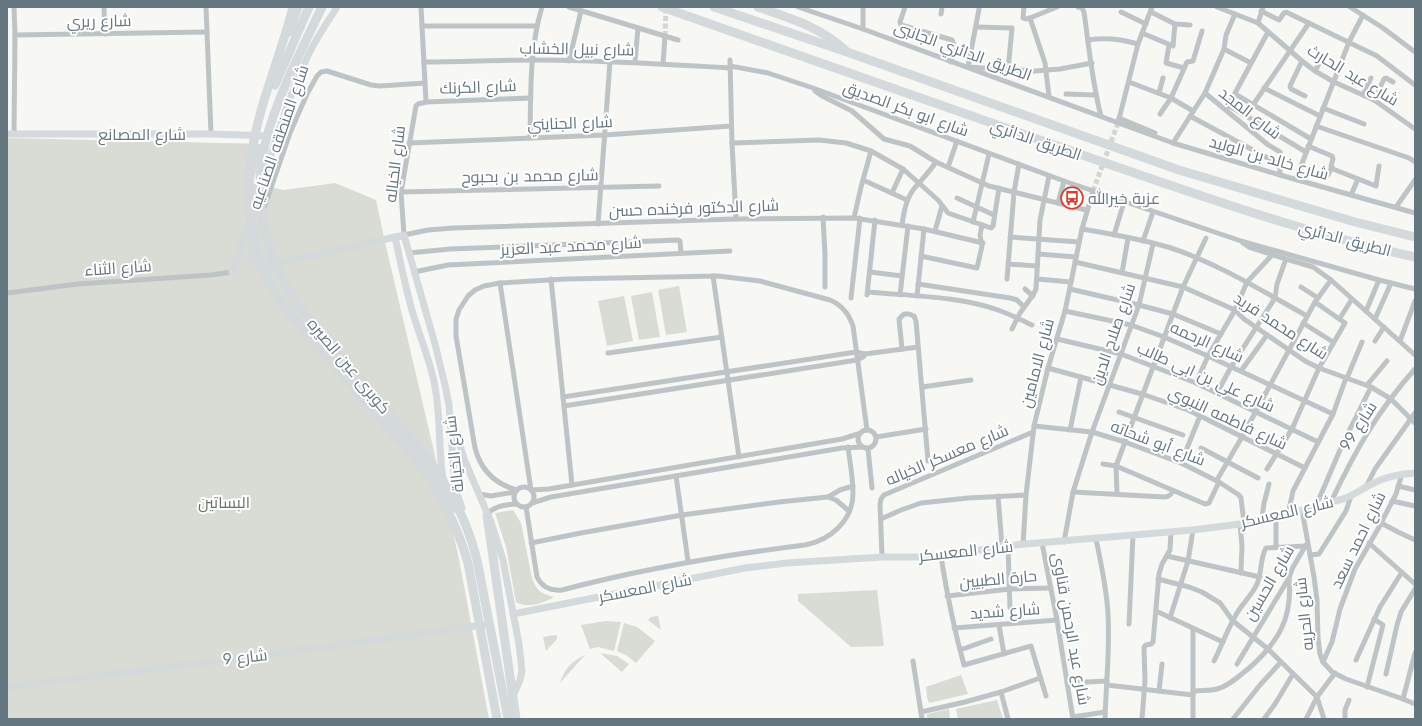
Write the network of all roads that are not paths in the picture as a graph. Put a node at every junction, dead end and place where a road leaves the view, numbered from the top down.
1 (7, 7) edge
2 (14, 7) edge
3 (104, 7) edge
4 (206, 7) edge
5 (293, 7) edge
6 (299, 7) edge
7 (308, 7) edge
8 (322, 7) edge
9 (337, 7) edge
10 (421, 7) edge
11 (542, 7) edge
12 (569, 7) edge
13 (662, 7) edge
14 (714, 7) edge
15 (758, 7) edge
16 (798, 7) edge
17 (863, 7) edge
18 (905, 7) edge
19 (942, 7) edge
20 (1024, 7) edge
21 (1058, 7) edge
22 (1078, 7) edge
23 (1217, 7) edge
24 (1350, 7) edge
25 (1362, 7) edge
26 (805, 8) edge
27 (979, 9) dead end
28 (1151, 9) edge
29 (1262, 9) edge
30 (581, 10) junction
31 (1121, 12) dead end
32 (941, 14) dead end
33 (1236, 14) junction
34 (1361, 14) junction
35 (1030, 18) junction
36 (1258, 23) junction
37 (1309, 23) junction
38 (1146, 24) junction
39 (1175, 24) junction
40 (1190, 25) dead end
41 (422, 26) junction
42 (536, 26) junction
43 (976, 27) junction
44 (638, 28) junction
45 (863, 29) junction
46 (1202, 31) dead end
47 (207, 32) junction
48 (1268, 32) junction
49 (1142, 33) junction
50 (105, 34) junction
51 (15, 35) junction
52 (665, 36) junction
53 (678, 40) dead end
54 (1088, 40) junction
55 (1349, 42) junction
56 (1138, 44) junction
57 (1169, 46) junction
58 (1224, 49) junction
59 (1290, 50) junction
60 (1414, 50) edge
61 (847, 52) junction
62 (1323, 56) dead end
63 (532, 60) junction
64 (569, 60) junction
65 (730, 60) dead end
66 (1302, 61) junction
67 (424, 62) junction
68 (610, 62) junction
69 (635, 62) junction
70 (951, 62) junction
71 (1092, 63) junction
72 (1251, 63) junction
73 (663, 64) junction
74 (730, 67) junction
75 (968, 67) junction
76 (1184, 68) junction
77 (1008, 70) junction
78 (1046, 71) junction
79 (1315, 71) junction
80 (1163, 78) dead end
81 (1371, 78) dead end
82 (1129, 82) junction
83 (1334, 82) junction
84 (1393, 82) dead end
85 (425, 83) junction
86 (1415, 85) edge
87 (812, 88) junction
88 (1264, 88) junction
89 (1159, 93) junction
90 (1205, 93) junction
91 (1066, 94) dead end
92 (1235, 94) junction
93 (1095, 95) junction
94 (1363, 95) junction
95 (1049, 96) junction
96 (1305, 96) dead end
97 (531, 98) junction
98 (1171, 98) junction
99 (1374, 100) junction
100 (426, 102) junction
101 (1253, 105) junction
102 (1227, 108) junction
103 (1323, 108) junction
104 (1160, 114) dead end
105 (1192, 114) junction
106 (1100, 116) junction
107 (1320, 116) junction
108 (260, 117) junction
109 (1119, 120) junction
110 (1364, 124) dead end
111 (731, 126) junction
112 (1263, 126) junction
113 (1316, 126) junction
114 (1415, 129) edge
115 (10, 134) edge
116 (211, 134) junction
117 (1255, 134) junction
118 (604, 135) junction
119 (252, 136) junction
120 (278, 136) junction
121 (530, 138) junction
122 (1311, 139) junction
123 (957, 141) junction
124 (1173, 142) junction
125 (409, 143) junction
126 (732, 143) junction
127 (1308, 146) junction
128 (871, 151) junction
129 (1280, 152) dead end
130 (1306, 152) junction
131 (989, 154) junction
132 (936, 162) junction
133 (1415, 162) edge
134 (1019, 164) junction
135 (1379, 166) dead end
136 (948, 167) junction
137 (1332, 167) junction
138 (903, 169) junction
139 (1280, 175) junction
140 (1328, 175) dead end
141 (1050, 176) junction
142 (1296, 179) junction
143 (1358, 179) junction
144 (863, 180) junction
145 (1415, 180) edge
146 (1064, 181) junction
147 (919, 182) junction
148 (982, 184) junction
149 (659, 186) dead end
150 (601, 187) junction
151 (999, 188) junction
152 (1093, 191) junction
153 (401, 192) junction
154 (1014, 192) junction
155 (892, 193) junction
156 (1352, 196) junction
157 (956, 198) dead end
158 (907, 200) junction
159 (1045, 200) junction
160 (1124, 202) junction
161 (1058, 203) junction
162 (942, 206) junction
163 (977, 207) junction
164 (1396, 207) junction
165 (1086, 210) junction
166 (1153, 212) junction
167 (1415, 213) edge
168 (994, 215) junction
169 (823, 217) junction
170 (857, 218) junction
171 (736, 219) junction
172 (875, 220) junction
173 (973, 222) junction
174 (598, 224) junction
175 (982, 224) junction
176 (902, 225) junction
177 (908, 226) junction
178 (924, 229) junction
179 (1082, 229) junction
180 (247, 230) junction
181 (256, 230) junction
182 (935, 231) junction
183 (404, 235) junction
184 (1114, 235) junction
185 (395, 237) junction
186 (1010, 237) junction
187 (1415, 237) edge
188 (1128, 238) junction
189 (1206, 238) dead end
190 (1039, 239) junction
191 (1143, 241) junction
192 (1241, 241) junction
193 (1079, 242) junction
194 (982, 243) junction
195 (1153, 244) junction
196 (730, 251) dead end
197 (409, 253) junction
198 (681, 253) junction
199 (1038, 254) junction
200 (1273, 254) junction
201 (921, 256) junction
202 (1415, 257) edge
203 (1196, 258) junction
204 (1076, 259) junction
205 (1286, 260) junction
206 (1008, 264) junction
207 (1037, 266) junction
208 (232, 272) joint
209 (414, 272) junction
210 (870, 272) junction
211 (1122, 273) junction
212 (713, 276) junction
213 (902, 276) junction
214 (1037, 278) junction
215 (1145, 278) junction
216 (551, 279) junction
217 (1007, 279) dead end
218 (1331, 280) junction
219 (1379, 280) junction
220 (1071, 282) junction
221 (1247, 282) junction
222 (500, 283) junction
223 (1391, 283) junction
224 (918, 284) junction
225 (1183, 286) junction
226 (825, 287) dead end
227 (1301, 287) dead end
228 (1415, 288) edge
229 (1025, 289) dead end
230 (1070, 289) junction
231 (7, 293) edge
232 (900, 295) junction
233 (917, 296) junction
234 (1033, 296) junction
235 (851, 298) dead end
236 (1275, 298) junction
237 (1352, 299) junction
238 (1316, 300) junction
239 (1139, 304) junction
240 (1414, 305) edge
241 (1024, 307) junction
242 (424, 309) junction
243 (1236, 310) junction
244 (1065, 311) junction
245 (1366, 311) junction
246 (413, 313) junction
247 (1173, 314) junction
248 (1307, 316) junction
249 (1017, 318) junction
250 (1340, 318) junction
251 (1375, 319) junction
252 (1303, 323) junction
253 (1032, 325) dead end
254 (1131, 325) junction
255 (430, 327) junction
256 (1256, 327) junction
257 (1384, 327) junction
258 (1012, 329) dead end
259 (419, 332) junction
260 (1221, 334) junction
261 (1267, 335) junction
262 (1164, 337) junction
263 (722, 338) junction
264 (1057, 339) junction
265 (1375, 341) dead end
266 (1400, 341) junction
267 (1333, 342) junction
268 (1362, 342) dead end
269 (918, 346) junction
270 (902, 349) junction
271 (1289, 350) junction
272 (856, 352) junction
273 (608, 353) dead end
274 (865, 354) junction
275 (1121, 354) junction
276 (1415, 355) edge
277 (1208, 356) junction
278 (857, 360) junction
279 (1387, 361) dead end
280 (1153, 366) junction
281 (1231, 367) junction
282 (1048, 368) junction
283 (1319, 368) junction
284 (1415, 369) edge
285 (1241, 371) junction
286 (727, 372) junction
287 (1081, 377) junction
288 (1346, 378) junction
289 (728, 380) junction
290 (971, 380) dead end
291 (1196, 383) junction
292 (1109, 385) junction
293 (1270, 385) junction
294 (1369, 386) junction
295 (922, 387) junction
296 (1217, 393) junction
297 (1142, 394) junction
298 (563, 397) junction
299 (1391, 399) junction
300 (1305, 400) junction
301 (449, 405) junction
302 (564, 406) junction
303 (1119, 412) dead end
304 (1256, 412) junction
305 (1415, 413) edge
306 (1333, 414) junction
307 (1200, 416) junction
308 (1134, 417) junction
309 (1413, 420) edge
310 (1034, 426) junction
311 (926, 429) junction
312 (867, 430) junction
313 (1070, 430) junction
314 (1292, 430) junction
315 (1033, 432) junction
316 (1092, 432) junction
317 (858, 434) junction
318 (1183, 434) dead end
319 (1242, 437) junction
320 (876, 438) junction
321 (1125, 442) junction
322 (1318, 442) junction
323 (848, 447) junction
324 (865, 448) junction
325 (1201, 448) dead end
326 (1277, 454) junction
327 (739, 456) junction
328 (928, 461) dead end
329 (1228, 461) junction
330 (1181, 463) junction
331 (1103, 464) dead end
332 (1116, 466) junction
333 (679, 467) junction
334 (670, 468) junction
335 (1305, 468) junction
336 (1267, 469) dead end
337 (1415, 473) edge
338 (1402, 474) junction
339 (676, 476) junction
340 (1258, 478) dead end
341 (1218, 481) junction
342 (1269, 484) dead end
343 (572, 485) junction
344 (853, 486) junction
345 (1398, 486) junction
346 (1366, 487) junction
347 (872, 488) dead end
348 (531, 490) junction
349 (1174, 490) junction
350 (1415, 490) edge
351 (516, 491) junction
352 (1073, 492) junction
353 (479, 494) junction
354 (1117, 494) junction
355 (1026, 495) junction
356 (998, 496) junction
357 (1351, 496) junction
358 (828, 497) junction
359 (1392, 501) junction
360 (1331, 502) junction
361 (532, 503) junction
362 (517, 504) junction
363 (1316, 506) junction
364 (1415, 506) edge
365 (526, 507) junction
366 (1302, 510) junction
367 (849, 511) junction
368 (1288, 514) junction
369 (487, 515) junction
370 (682, 515) junction
371 (1276, 517) junction
372 (881, 519) junction
373 (1262, 520) junction
374 (1242, 523) junction
375 (1381, 523) junction
376 (1193, 530) junction
377 (1171, 532) junction
378 (1133, 535) junction
379 (1096, 539) junction
380 (1415, 540) edge
381 (1064, 542) junction
382 (531, 543) junction
383 (1042, 543) junction
384 (1369, 543) junction
385 (1307, 544) junction
386 (1023, 545) junction
387 (1005, 546) junction
388 (1276, 547) junction
389 (1310, 555) junction
390 (941, 556) junction
391 (1167, 556) junction
392 (882, 557) junction
393 (1188, 561) junction
394 (688, 562) junction
395 (1402, 572) junction
396 (1241, 573) junction
397 (1260, 577) junction
398 (1158, 578) junction
399 (1289, 578) junction
400 (1180, 584) junction
401 (1415, 584) edge
402 (1051, 588) junction
403 (1415, 588) edge
404 (1010, 589) junction
405 (947, 596) junction
406 (1010, 608) dead end
407 (1156, 611) junction
408 (513, 614) junction
409 (1170, 618) junction
410 (1374, 619) junction
411 (1057, 620) junction
412 (1233, 621) junction
413 (1129, 624) dead end
414 (483, 625) junction
415 (999, 625) junction
416 (954, 628) junction
417 (1193, 629) junction
418 (1253, 637) junction
419 (991, 639) dead end
420 (1223, 642) junction
421 (1268, 649) junction
422 (960, 650) junction
423 (1415, 652) edge
424 (1004, 654) junction
425 (1356, 660) dead end
426 (913, 661) dead end
427 (1214, 661) dead end
428 (1281, 662) junction
429 (1323, 662) junction
430 (1162, 664) dead end
431 (1237, 664) dead end
432 (1413, 669) edge
433 (1335, 673) junction
434 (1293, 674) junction
435 (1386, 674) dead end
436 (1040, 678) junction
437 (1067, 683) junction
438 (1107, 683) junction
439 (7, 687) edge
440 (1367, 687) junction
441 (1144, 689) junction
442 (1159, 691) junction
443 (1001, 692) junction
444 (1193, 693) junction
445 (1046, 696) dead end
446 (1317, 697) junction
447 (1403, 699) junction
448 (1349, 700) dead end
449 (510, 703) junction
450 (1415, 704) edge
451 (921, 712) junction
452 (1105, 712) junction
453 (1073, 718) edge
454 (498, 719) edge
455 (508, 719) edge
456 (512, 719) edge
457 (516, 719) edge
458 (922, 719) edge
459 (1008, 719) edge
460 (1105, 719) edge
461 (1142, 719) edge
462 (1193, 719) edge
463 (1233, 719) edge
464 (1264, 719) edge
465 (1306, 719) edge
466 (1324, 719) edge
467 (1345, 719) edge

1 - 2 street
2 - 51 street
3 - 50 street
4 - 47 street
5 - 108 highway, كوبرى عين الصيره
6 - 119 street, شارع المنطقه الصناعيه
7 - 108 highway
8 - 455 highway, كوبرى عين الصيره
9 - 120 street, شارع المنطقه الصناعيه
10 - 41 street
11 - 42 street
12 - 30 street
13 - 202 highway, الطريق الدائري
14 - 61 highway, الطريق الدائري
15 - 61 highway
16 - 26 street, الطريق الدائري الجانبى
17 - 45 street
18 - 70 street
19 - 32 street
20 - 35 street
21 - 35 street
22 - 54 street
23 - 33 street, شارع عبد الحارث
24 - 34 street
25 - 34 street
26 - 45 street, الطريق الدائري الجانبى
27 - 43 street
28 - 38 street
28 - 39 street
29 - 36 street
29 - 37 street
30 - 44 street
30 - 64 street
31 - 38 street
33 - 36 street, شارع عبد الحارث
33 - 58 street
34 - 55 street
34 - 60 street
35 - 78 street
36 - 48 street, شارع عبد الحارث
37 - 55 street
37 - 59 street
38 - 49 street
39 - 40 street
39 - 57 street
41 - 42 street
41 - 67 street
42 - 63 street
43 - 75 street
43 - 77 street
44 - 52 street
44 - 69 street
45 - 70 street, الطريق الدائري الجانبى
46 - 76 street
47 - 50 street, شارع ريري
47 - 116 street
48 - 59 street, شارع عبد الحارث
48 - 72 street
49 - 56 street
49 - 57 street
50 - 51 street, شارع ريري
51 - 115 street
52 - 53 street
52 - 73 street
54 - 56 street
54 - 71 street
55 - 83 street
55 - 86 street
56 - 82 street
57 - 76 street
58 - 72 street
58 - 90 street
59 - 66 street, شارع عبد الحارث
59 - 88 street
61 - 187 highway, الطريق الدائري
62 - 79 street
63 - 64 street, شارع نبيل الخشاب
63 - 67 street, شارع نبيل الخشاب
63 - 97 street
64 - 68 street, شارع نبيل الخشاب
65 - 74 street
66 - 79 street, شارع عبد الحارث
66 - 96 street
67 - 85 street
68 - 69 street, شارع نبيل الخشاب
68 - 118 street
69 - 73 street, شارع نبيل الخشاب
70 - 75 street, الطريق الدائري الجانبى
71 - 78 street
71 - 93 street
72 - 92 street
73 - 74 street, شارع نبيل الخشاب
74 - 87 street, شارع ابو بكر الصديق
74 - 111 street
75 - 77 street
75 - 95 street, الطريق الدائري الجانبى
76 - 98 street
77 - 78 street
78 - 95 street
79 - 83 street, شارع عبد الحارث
80 - 89 street
81 - 94 street
82 - 89 street
82 - 109 street
83 - 94 street, شارع عبد الحارث
83 - 103 street
84 - 99 street
85 - 100 street
85 - 181 street
87 - 123 street, شارع ابو بكر الصديق
87 - 132 street
88 - 101 street
88 - 107 street
89 - 98 street
90 - 102 street, شارع المجد
90 - 105 street
91 - 93 street
92 - 101 street
92 - 102 street
93 - 106 street
94 - 99 street, شارع عبد الحارث
95 - 106 street, الطريق الدائري الجانبى
97 - 100 street, شارع الكرنك
97 - 121 street
98 - 104 street
98 - 105 street
99 - 114 street, شارع عبد الحارث
100 - 125 street, شارع الخياله
101 - 122 street
102 - 112 street
102 - 117 street, شارع المجد
103 - 107 street
103 - 110 street
105 - 124 street
105 - 139 street
106 - 109 street, الطريق الدائري الجانبى
107 - 113 street
108 - 454 highway, كوبرى عين الصيره
109 - 124 street, شارع خالد بن الوليد
111 - 118 street, شارع الجنايني
111 - 126 street
112 - 117 street
112 - 130 street
113 - 122 street
113 - 133 street
115 - 116 street, شارع المصانع
116 - 119 street, شارع المصانع
117 - 129 street, شارع المجد
118 - 121 street, شارع الجنايني
118 - 150 street
119 - 120 street, شارع المصانع
120 - 180 street, شارع المنطقه الصناعيه
121 - 125 street, شارع الجنايني
122 - 127 street
123 - 131 street, شارع ابو بكر الصديق
123 - 136 street
124 - 139 street, شارع خالد بن الوليد
125 - 153 street, شارع الخياله
126 - 128 street
126 - 171 street
127 - 130 street
127 - 137 street
128 - 138 street
128 - 144 street
130 - 142 street
131 - 134 street, شارع ابو بكر الصديق
131 - 148 street
132 - 136 street
132 - 147 street
134 - 141 street, شارع ابو بكر الصديق
134 - 154 street
135 - 143 street
136 - 148 street
137 - 140 street
137 - 143 street
138 - 147 street
138 - 155 street
139 - 142 street, شارع خالد بن الوليد
141 - 146 street, شارع ابو بكر الصديق
141 - 159 street
142 - 156 street, شارع خالد بن الوليد
143 - 156 street
144 - 155 street
144 - 170 street
145 - 164 street
146 - 152 street, شارع ابو بكر الصديق
146 - 161 street
147 - 158 street
147 - 162 street
148 - 151 street
148 - 163 street
149 - 150 street, شارع محمد بن بحبوح
150 - 153 street, شارع محمد بن بحبوح
150 - 174 street
151 - 154 street
151 - 168 street
152 - 160 street, شارع ابو بكر الصديق
152 - 165 street, شارع الامامين
153 - 183 street, شارع الخياله
154 - 159 street
154 - 186 street
155 - 158 street
156 - 164 street, شارع خالد بن الوليد
157 - 163 street
158 - 176 street
159 - 161 street
159 - 190 street
160 - 166 street, شارع ابو بكر الصديق
160 - 184 street
161 - 165 street
162 - 173 street
162 - 182 street
163 - 168 street
163 - 173 street
164 - 167 street, شارع خالد بن الوليد
165 - 179 street, شارع الامامين
166 - 191 street
166 - 192 street, شارع ابو بكر الصديق
168 - 175 street
169 - 170 street, شارع الدكتور فرخنده حسن
169 - 171 street, شارع الدكتور فرخنده حسن
169 - 226 street
170 - 172 street, شارع الدكتور فرخنده حسن
170 - 235 street
171 - 174 street, شارع الدكتور فرخنده حسن
172 - 176 street, شارع الدكتور فرخنده حسن
172 - 210 street
173 - 175 street
174 - 183 street, شارع الدكتور فرخنده حسن
175 - 194 street
176 - 177 street, شارع الدكتور فرخنده حسن
177 - 178 street, شارع الدكتور فرخنده حسن
177 - 213 street
178 - 182 street, شارع الدكتور فرخنده حسن
178 - 201 street
179 - 184 street
179 - 193 street, شارع الامامين
180 - 181 street
180 - 208 street, شارع المنطقه الصناعيه
181 - 185 street
182 - 194 street, شارع الدكتور فرخنده حسن
183 - 185 street
183 - 197 street, شارع الخيالة
184 - 188 street
185 - 246 street, شارع الخيالة
186 - 190 street
186 - 206 street
188 - 191 street
188 - 211 street
189 - 203 street
190 - 193 street
190 - 199 street
191 - 195 street
192 - 200 street
192 - 219 street, شارع ابو بكر الصديق
193 - 204 street, شارع الامامين
194 - 201 street
195 - 203 street
195 - 215 street, شارع صلاح الدين
196 - 198 street, شارع محمد عبد العزيز
197 - 198 street
197 - 209 street, شارع الخيالة
198 - 209 street, شارع محمد عبد العزيز
199 - 204 street, شارع محمد فريد
199 - 207 street
200 - 205 street
200 - 221 street
201 - 224 street
203 - 221 street
203 - 225 street
204 - 211 street, شارع محمد فريد
204 - 220 street, شارع الامامين
205 - 218 street
205 - 236 street
206 - 207 street
206 - 217 street
207 - 214 street
208 - 231 street, شارع الثناء
209 - 242 street, شارع الخيالة
210 - 213 street
210 - 232 street
211 - 215 street, شارع محمد فريد
212 - 216 street
212 - 263 street
212 - 272 street
213 - 232 street
214 - 220 street
214 - 234 street
215 - 225 street, شارع محمد فريد
215 - 239 street, شارع صلاح الدين
216 - 222 street
216 - 298 street
218 - 237 street
218 - 238 street
219 - 223 street, شارع ابو بكر الصديق
219 - 245 street
220 - 230 street, شارع الامامين
221 - 236 street
221 - 243 street
222 - 348 street
222 - 351 street
223 - 228 street, شارع ابو بكر الصديق
223 - 251 street
224 - 233 street
224 - 241 street
225 - 243 street, شارع محمد فريد
225 - 247 street
227 - 238 street
229 - 234 street
230 - 239 street
230 - 244 street, شارع الامامين
232 - 233 street
233 - 249 street
234 - 241 street
236 - 248 street
236 - 256 street
237 - 245 street
237 - 250 street
238 - 248 street
238 - 250 street
239 - 247 street
239 - 254 street, شارع صلاح الدين
240 - 266 street
241 - 249 street
242 - 246 street
242 - 255 street, شارع الخيالة
243 - 256 street, شارع محمد فريد
243 - 260 street
244 - 254 street, شارع الرحمه
244 - 264 street, شارع الامامين
245 - 251 street
246 - 259 street, شارع الخيالة
247 - 260 street
247 - 262 street
248 - 252 street
249 - 253 street
249 - 258 street
250 - 267 street
251 - 257 street
252 - 267 street
252 - 271 street
254 - 262 street, شارع الرحمه
254 - 275 street, شارع صلاح الدين
255 - 259 street
255 - 301 street, شارع الخيالة
256 - 261 street, شارع محمد فريد
256 - 281 street
257 - 265 street
257 - 266 street
259 - 414 street, شارع الخيالة
260 - 277 street
261 - 271 street, شارع محمد فريد
261 - 285 street
262 - 277 street, شارع الرحمه
262 - 280 street
263 - 273 street
263 - 286 street
264 - 275 street, شارع علي بن ابي طالب
264 - 282 street, شارع الامامين
266 - 276 street
267 - 283 street
268 - 288 street
269 - 270 street
269 - 270 street
269 - 295 street
270 - 274 street
271 - 283 street, شارع محمد فريد
271 - 293 street
272 - 274 street
272 - 278 street
272 - 286 street
274 - 278 street
275 - 280 street, شارع علي بن ابي طالب
275 - 292 street, شارع صلاح الدين
277 - 281 street, شارع الرحمه
277 - 291 street
278 - 289 street
278 - 312 street
279 - 294 street
280 - 291 street, شارع علي بن ابي طالب
280 - 297 street
281 - 285 street, شارع الرحمه
281 - 296 street
282 - 287 street, شارع فاطمه النبوي
282 - 310 street, شارع الامامين
283 - 288 street, شارع محمد فريد
283 - 300 street
284 - 299 street, شارع 99
285 - 293 street, شارع الرحمه
286 - 289 street
286 - 298 street
287 - 292 street, شارع فاطمه النبوي
287 - 313 street
288 - 294 street, شارع محمد فريد
288 - 306 street
289 - 302 street
289 - 327 street
290 - 295 street
291 - 296 street, شارع علي بن ابي طالب
292 - 297 street, شارع فاطمه النبوي
292 - 316 street, شارع صلاح الدين
293 - 300 street, شارع الرحمه
293 - 304 street
294 - 299 street, شارع محمد فريد
294 - 363 street
295 - 311 street
296 - 304 street, شارع علي بن ابي طالب
297 - 307 street, شارع فاطمه النبوي
297 - 308 street
298 - 302 street
299 - 309 street, شارع محمد فريد
299 - 360 street, شارع 99
300 - 306 street, شارع الرحمه
300 - 314 street
301 - 353 street
301 - 449 street, شارع الخيالة
302 - 343 street
303 - 308 street
304 - 314 street, شارع علي بن ابي طالب
304 - 319 street
305 - 309 street
306 - 322 street
307 - 319 street, شارع فاطمه النبوي
307 - 330 street
308 - 318 street
308 - 321 street
309 - 346 street
310 - 313 street, شارع أبو شحاته
310 - 315 street, شارع الامامين
311 - 320 street
311 - 328 street
312 - 317 street
312 - 320 street
313 - 316 street, شارع أبو شحاته
314 - 322 street, شارع علي بن ابي طالب
314 - 326 street
315 - 355 street, شارع الامامين
315 - 372 street, شارع معسكر الخياله
316 - 321 street, شارع أبو شحاته
316 - 352 street, شارع صلاح الدين
317 - 324 street
317 - 327 street
319 - 326 street, شارع فاطمه النبوي
319 - 329 street
320 - 324 street
321 - 330 street, شارع أبو شحاته
321 - 332 street
322 - 335 street
323 - 324 street
323 - 339 street
323 - 344 street
324 - 347 street
325 - 329 street
326 - 335 street, شارع فاطمه النبوي
326 - 336 street
327 - 333 street
329 - 340 street
329 - 341 street
330 - 341 street, شارع أبو شحاته
331 - 332 street
332 - 349 street
332 - 354 street
333 - 334 street
333 - 339 street
334 - 339 street
334 - 343 street
335 - 368 street
337 - 338 street, شارع المعسكر
338 - 345 street, شارع احمد سعد
338 - 346 street, شارع المعسكر
339 - 361 street
339 - 370 street
341 - 349 street
341 - 374 street, شارع أبو شحاته
342 - 373 street
343 - 348 street
344 - 358 street
344 - 367 street
345 - 350 street
345 - 359 street, شارع احمد سعد
346 - 357 street, شارع المعسكر
348 - 351 street
348 - 361 street
349 - 354 street
351 - 353 street
351 - 362 street
352 - 354 street
352 - 381 street, شارع صلاح الدين
353 - 369 street
355 - 356 street
355 - 386 street, شارع الامامين
356 - 372 street
356 - 387 street
357 - 360 street, شارع المعسكر
357 - 389 street
358 - 367 street
358 - 370 street
359 - 364 street
359 - 375 street, شارع احمد سعد
360 - 363 street, شارع المعسكر
361 - 365 street
362 - 365 street
362 - 369 street
363 - 366 street, شارع المعسكر
365 - 382 street
366 - 368 street, شارع المعسكر
366 - 385 street, شارع الحريه
367 - 394 street
368 - 371 street, شارع المعسكر
369 - 408 street
369 - 457 highway
370 - 382 street
370 - 394 street
371 - 373 street, شارع المعسكر
371 - 388 street
372 - 392 street, شارع معسكر الخياله
373 - 374 street, شارع المعسكر
374 - 376 street, شارع المعسكر
374 - 396 street, شارع أبو شحاته
375 - 380 street
375 - 384 street, شارع احمد سعد
376 - 377 street, شارع المعسكر
376 - 393 street
377 - 378 street, شارع المعسكر
377 - 391 street
378 - 379 street, شارع المعسكر
378 - 413 street
379 - 381 street, شارع المعسكر
379 - 438 street
381 - 383 street, شارع المعسكر
382 - 394 street
383 - 386 street, شارع المعسكر
383 - 402 street, شارع عبد الرحمن قناوى
384 - 395 street
384 - 429 street, شارع احمد سعد
385 - 388 street
385 - 389 street, شارع الحريه
385 - 399 street, شارع الحسين
386 - 387 street, شارع المعسكر
387 - 390 street, شارع المعسكر
387 - 404 street
388 - 397 street
389 - 429 street, شارع الحريه
390 - 392 street, شارع المعسكر
390 - 405 street
391 - 393 street
391 - 398 street
392 - 408 street, شارع المعسكر
393 - 396 street
393 - 400 street
395 - 401 street
395 - 410 street
396 - 397 street
397 - 412 street
398 - 400 street
398 - 407 street
399 - 418 street, شارع الحسين
399 - 421 street
400 - 409 street
400 - 412 street
402 - 404 street, حارة الطبيين
402 - 411 street, شارع عبد الرحمن قناوى
403 - 435 street
404 - 405 street, حارة الطبيين
404 - 406 street
405 - 416 street
407 - 409 street
407 - 441 street
408 - 449 street
409 - 417 street
410 - 425 street
410 - 440 street
411 - 415 street, شارع شديد
411 - 437 street, شارع عبد الرحمن قناوى
412 - 418 street
412 - 420 street
414 - 439 street, شارع 9
414 - 454 street, شارع الخيالة
415 - 416 street, شارع شديد
415 - 424 street
416 - 422 street
417 - 420 street
417 - 444 street
418 - 421 street
418 - 431 street, شارع الحسين
419 - 422 street
420 - 427 street
421 - 428 street
421 - 444 street
422 - 424 street
423 - 432 street
424 - 436 street
426 - 451 street
428 - 434 street
428 - 463 street
429 - 433 street, شارع الحريه
430 - 442 street
432 - 447 street
433 - 440 street, شارع الحريه
433 - 446 street
434 - 446 street
434 - 464 street
436 - 443 street
436 - 445 street
437 - 438 street
437 - 453 street, شارع عبد الرحمن قناوى
438 - 441 street
438 - 452 street
440 - 447 street, شارع الحريه
441 - 442 street
441 - 461 street
442 - 444 street
443 - 451 street
443 - 459 street
444 - 462 street
446 - 465 street
446 - 466 street
447 - 450 street, شارع الحريه
448 - 467 street
449 - 456 street, شارع الخيالة
451 - 458 street
452 - 453 street
452 - 460 street

